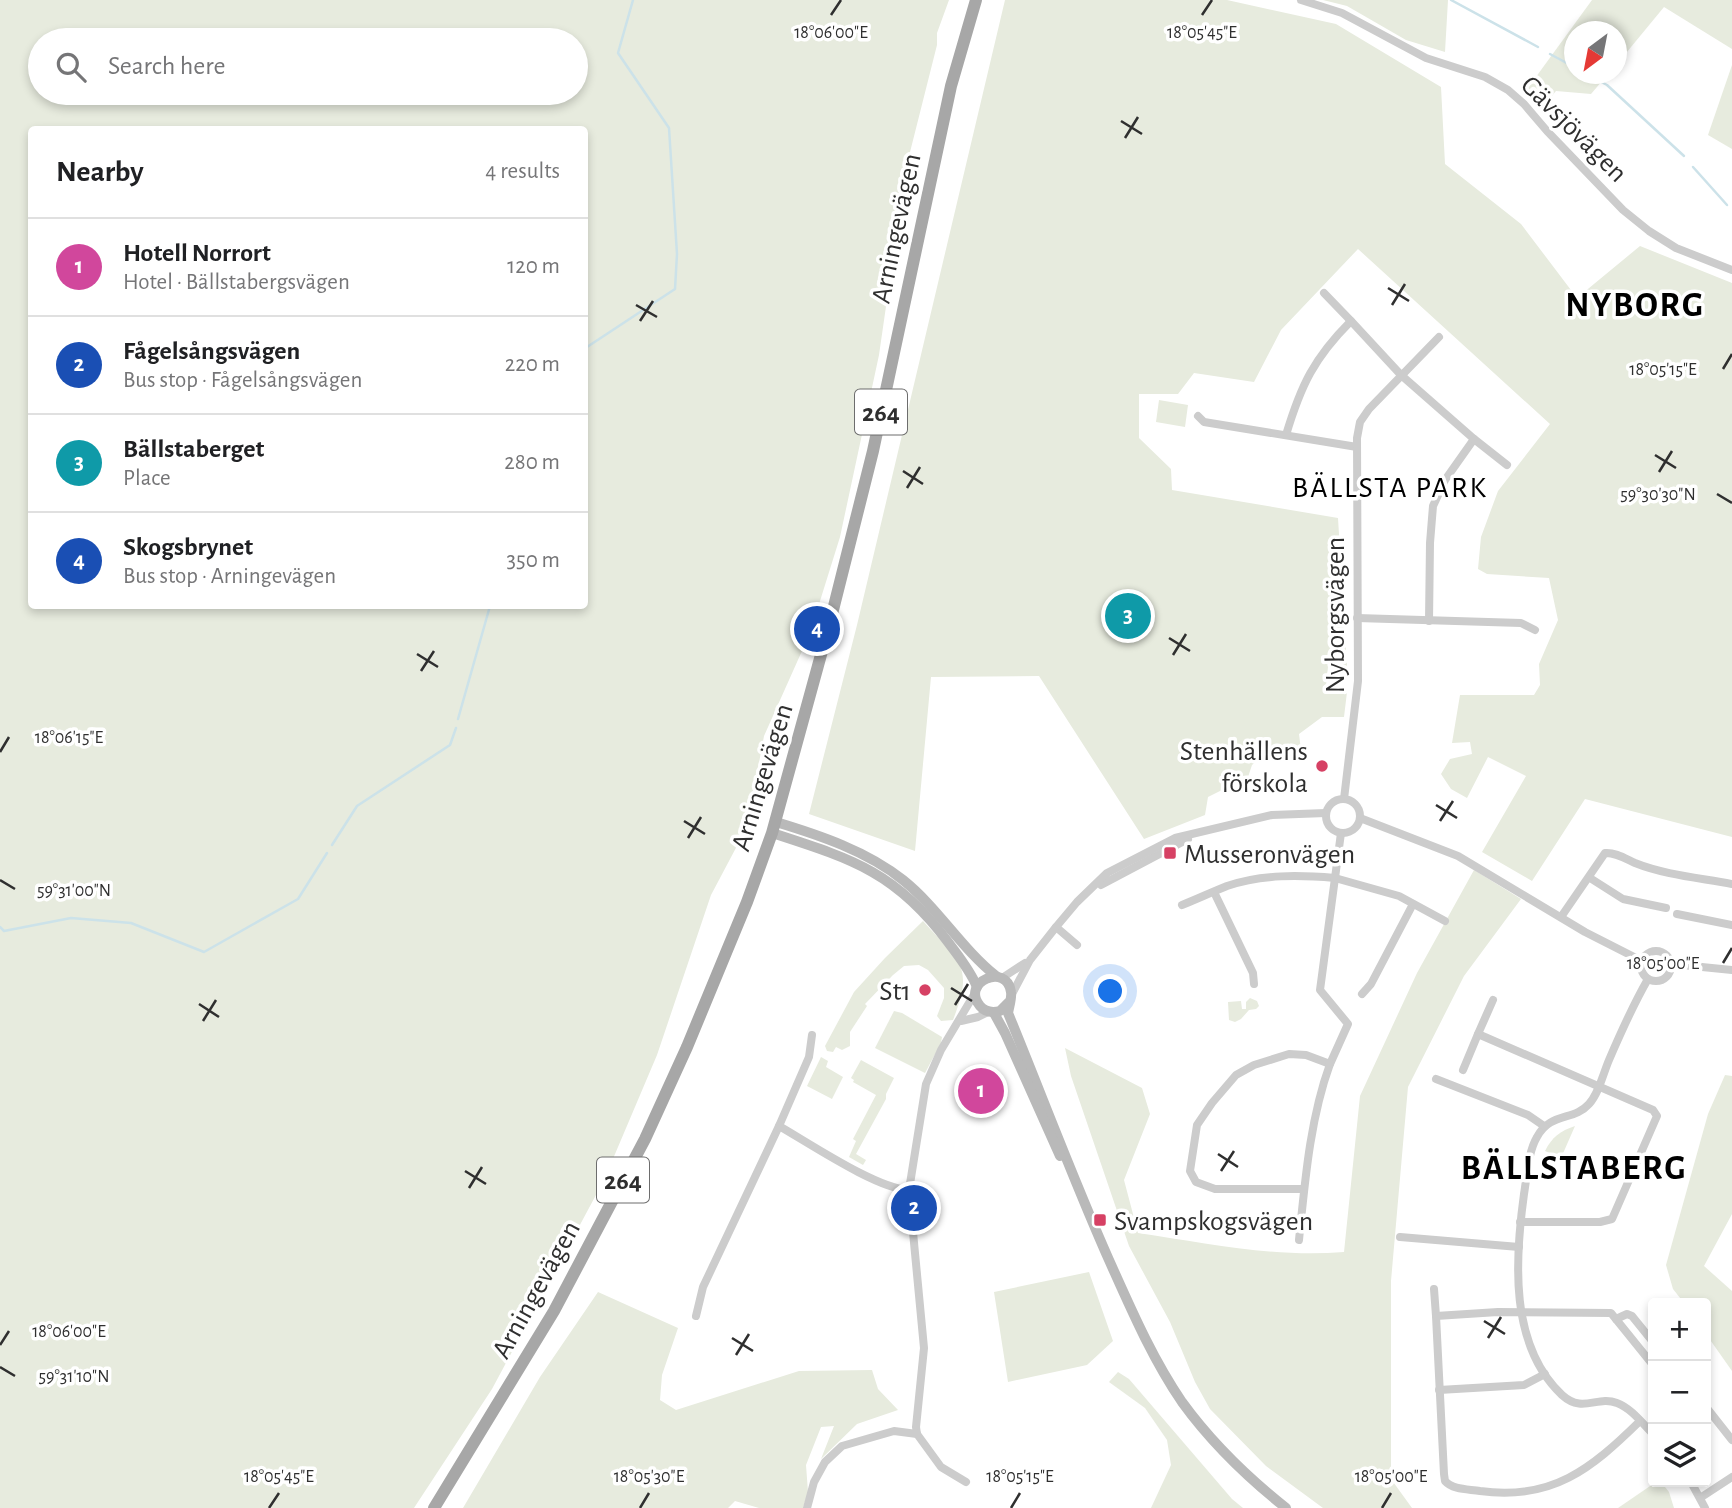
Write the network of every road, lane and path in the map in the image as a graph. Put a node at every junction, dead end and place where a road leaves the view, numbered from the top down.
1 (976, 0) edge
2 (1301, 0) edge
3 (1732, 270) edge
4 (1324, 293) dead end
5 (1351, 321) junction
6 (1439, 337) dead end
7 (1401, 375) junction
8 (1198, 416) dead end
9 (1286, 435) junction
10 (1474, 439) junction
11 (1357, 447) junction
12 (1507, 465) dead end
13 (1357, 618) junction
14 (1429, 621) junction
15 (1535, 630) dead end
16 (1344, 799) junction
17 (1326, 813) junction
18 (1360, 818) junction
19 (774, 827) junction
20 (1341, 833) junction
21 (1335, 878) junction
22 (1590, 878) junction
23 (1732, 884) edge
24 (1214, 892) junction
25 (1413, 904) junction
26 (1182, 905) dead end
27 (1666, 908) dead end
28 (1677, 914) dead end
29 (1561, 916) junction
30 (1444, 921) dead end
31 (1732, 925) edge
32 (942, 927) junction
33 (1056, 927) junction
34 (1077, 945) dead end
35 (1030, 960) junction
36 (1642, 961) junction
37 (1672, 964) junction
38 (1732, 970) edge
39 (999, 977) junction
40 (1648, 979) junction
41 (1254, 984) dead end
42 (976, 990) junction
43 (1362, 994) dead end
44 (1011, 998) junction
45 (1493, 1000) dead end
46 (991, 1012) junction
47 (961, 1021) junction
48 (1478, 1034) junction
49 (811, 1035) dead end
50 (1330, 1064) junction
51 (1463, 1070) dead end
52 (1436, 1079) dead end
53 (1598, 1086) junction
54 (779, 1126) junction
55 (1544, 1126) junction
56 (1077, 1187) junction
57 (1304, 1189) junction
58 (909, 1190) junction
59 (1520, 1222) junction
60 (1400, 1237) dead end
61 (1299, 1240) dead end
62 (1519, 1247) junction
63 (1433, 1289) dead end
64 (1521, 1311) junction
65 (696, 1316) dead end
66 (1436, 1316) junction
67 (1616, 1319) junction
68 (1648, 1336) edge
69 (1649, 1361) edge
70 (1545, 1374) junction
71 (1439, 1390) junction
72 (1711, 1413) edge
73 (1640, 1421) junction
74 (1648, 1429) edge
75 (917, 1434) junction
76 (1732, 1440) edge
77 (1732, 1478) edge
78 (966, 1482) dead end
79 (1693, 1487) edge
80 (1700, 1497) junction
81 (434, 1508) edge
82 (807, 1508) edge
83 (1286, 1508) edge
84 (1705, 1508) edge

1 - 19 main road, Arningevägen / 264
2 - 3 street, Gävsjövägen
4 - 5 street
5 - 7 street
5 - 9 street
6 - 7 street, Nyborgsvägen
7 - 10 street
7 - 11 street, Nyborgsvägen
8 - 9 street
9 - 11 street
10 - 12 street
10 - 14 street
11 - 13 street, Nyborgsvägen
13 - 14 street
13 - 16 street, Nyborgsvägen
14 - 15 street
16 - 17 street
16 - 18 street
17 - 20 street
17 - 33 street
18 - 20 street
18 - 29 street
19 - 32 street
19 - 81 main road, Arningevägen / 264
20 - 21 street
21 - 24 street
21 - 25 street
21 - 50 street
22 - 23 street
22 - 27 street
22 - 29 street
24 - 26 street
24 - 41 street
25 - 30 street
25 - 43 street
28 - 31 street
29 - 36 street
32 - 39 street
32 - 42 street
33 - 34 street
33 - 35 street
35 - 39 street
35 - 44 street
36 - 37 street
36 - 40 street
37 - 38 street
37 - 40 street
39 - 42 street
39 - 44 street
40 - 53 street
42 - 46 street
42 - 47 street
44 - 46 street
44 - 56 street
45 - 48 street
46 - 47 street
46 - 56 street
47 - 58 street
48 - 51 street
48 - 53 street
49 - 54 street
50 - 57 street
50 - 57 street
52 - 55 street
53 - 55 street
53 - 59 street
54 - 58 street
54 - 65 street
55 - 59 street
56 - 83 street
57 - 61 street
58 - 75 street
59 - 62 street
60 - 62 street
62 - 64 street
63 - 66 street
64 - 66 street
64 - 67 street
64 - 70 street
66 - 71 street
67 - 68 street
67 - 69 street
70 - 71 street
70 - 73 street
71 - 73 street
72 - 76 street
73 - 74 street
75 - 78 street
75 - 82 street
77 - 80 street
79 - 80 street
80 - 84 street

